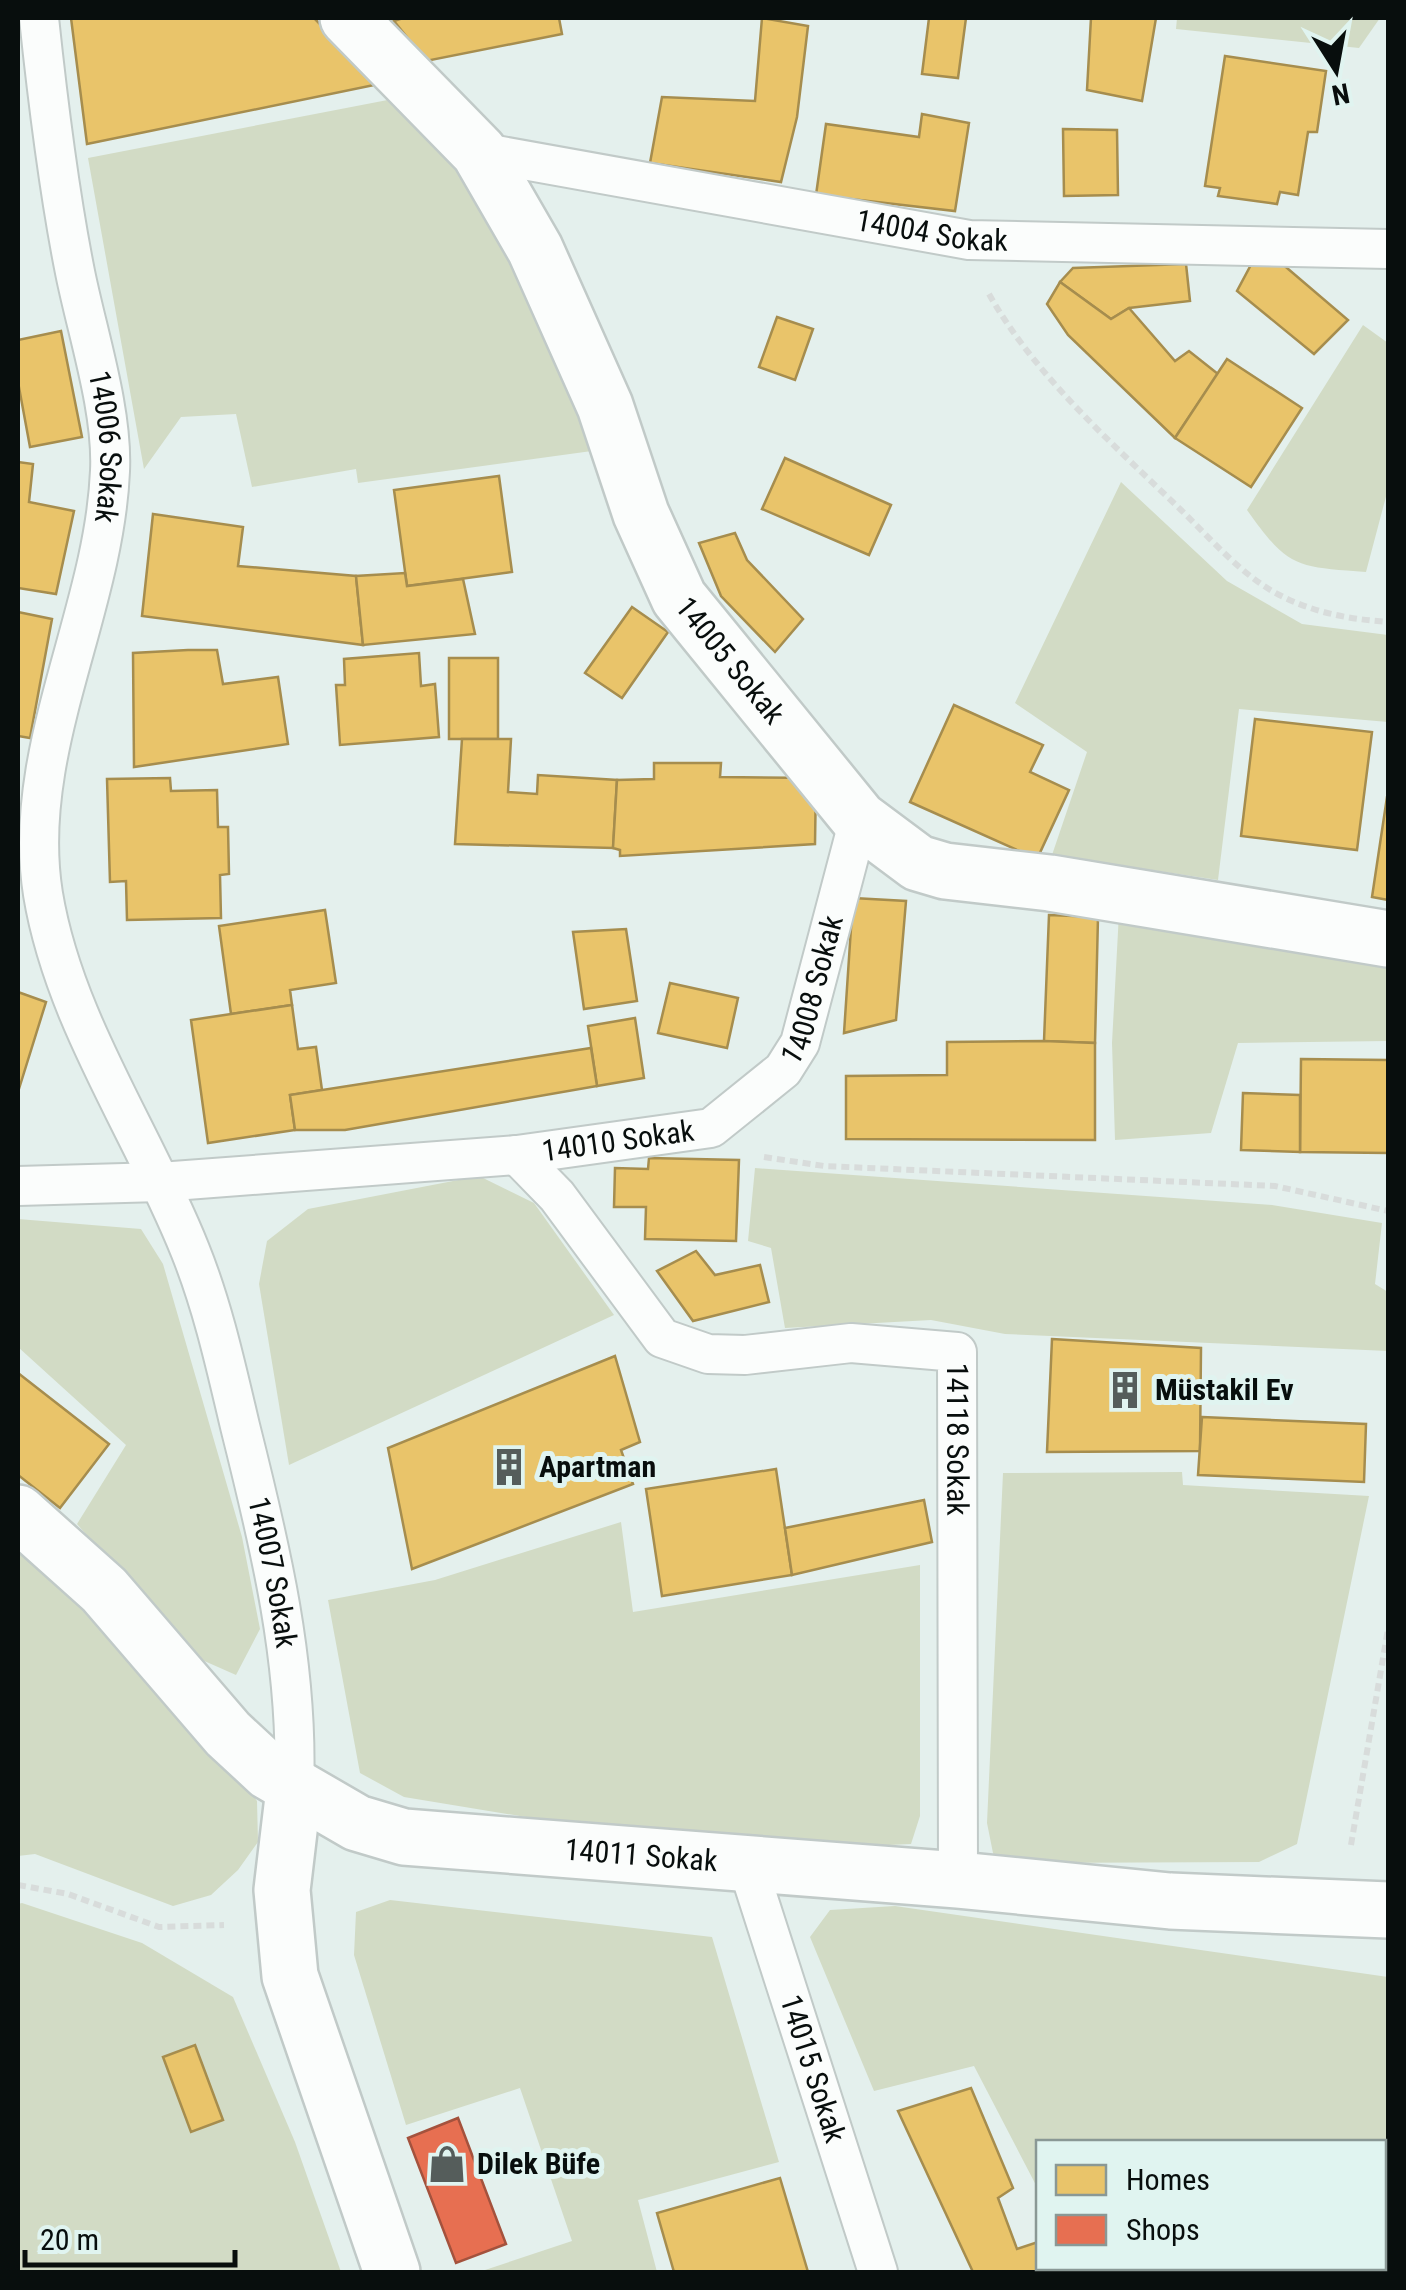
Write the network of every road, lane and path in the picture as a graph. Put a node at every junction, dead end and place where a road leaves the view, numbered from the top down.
1 (39, 18) edge
2 (348, 18) edge
3 (479, 152) junction
4 (970, 240) junction
5 (1388, 249) edge
6 (1388, 622) edge
7 (859, 819) junction
8 (18, 907) edge
9 (51, 934) junction
10 (1388, 938) edge
11 (712, 1128) junction
12 (517, 1155) junction
13 (160, 1182) junction
14 (18, 1186) edge
15 (1388, 1211) edge
16 (18, 1513) edge
17 (1388, 1629) edge
18 (294, 1789) junction
19 (748, 1867) junction
20 (958, 1880) junction
21 (18, 1884) edge
22 (282, 1890) junction
23 (1364, 1909) edge
24 (392, 2272) edge
25 (878, 2272) edge

1 - 9 lane, 14006 Sokak
2 - 3 street, 14005 Sokak
3 - 4 lane, 14004 Sokak
3 - 7 street, 14005 Sokak
4 - 5 lane, 14004 Sokak
4 - 6 path
7 - 10 street, 14005 Sokak
7 - 11 lane, 14008 Sokak
8 - 9 lane
9 - 13 lane, 14007 Sokak
11 - 12 lane, 14010 Sokak
11 - 15 path, 14010 Sokak
12 - 13 lane, 14010 Sokak
12 - 20 lane, 14118 Sokak
13 - 14 lane, 14010 Sokak
13 - 18 lane, 14007 Sokak
16 - 18 street, 14011 Sokak
17 - 23 path
18 - 19 street, 14011 Sokak
18 - 22 street, 14007 Sokak
19 - 20 street, 14011 Sokak
19 - 25 lane, 14015 Sokak
20 - 23 street, 14011 Sokak
21 - 22 path
22 - 24 street, 14007 Sokak

